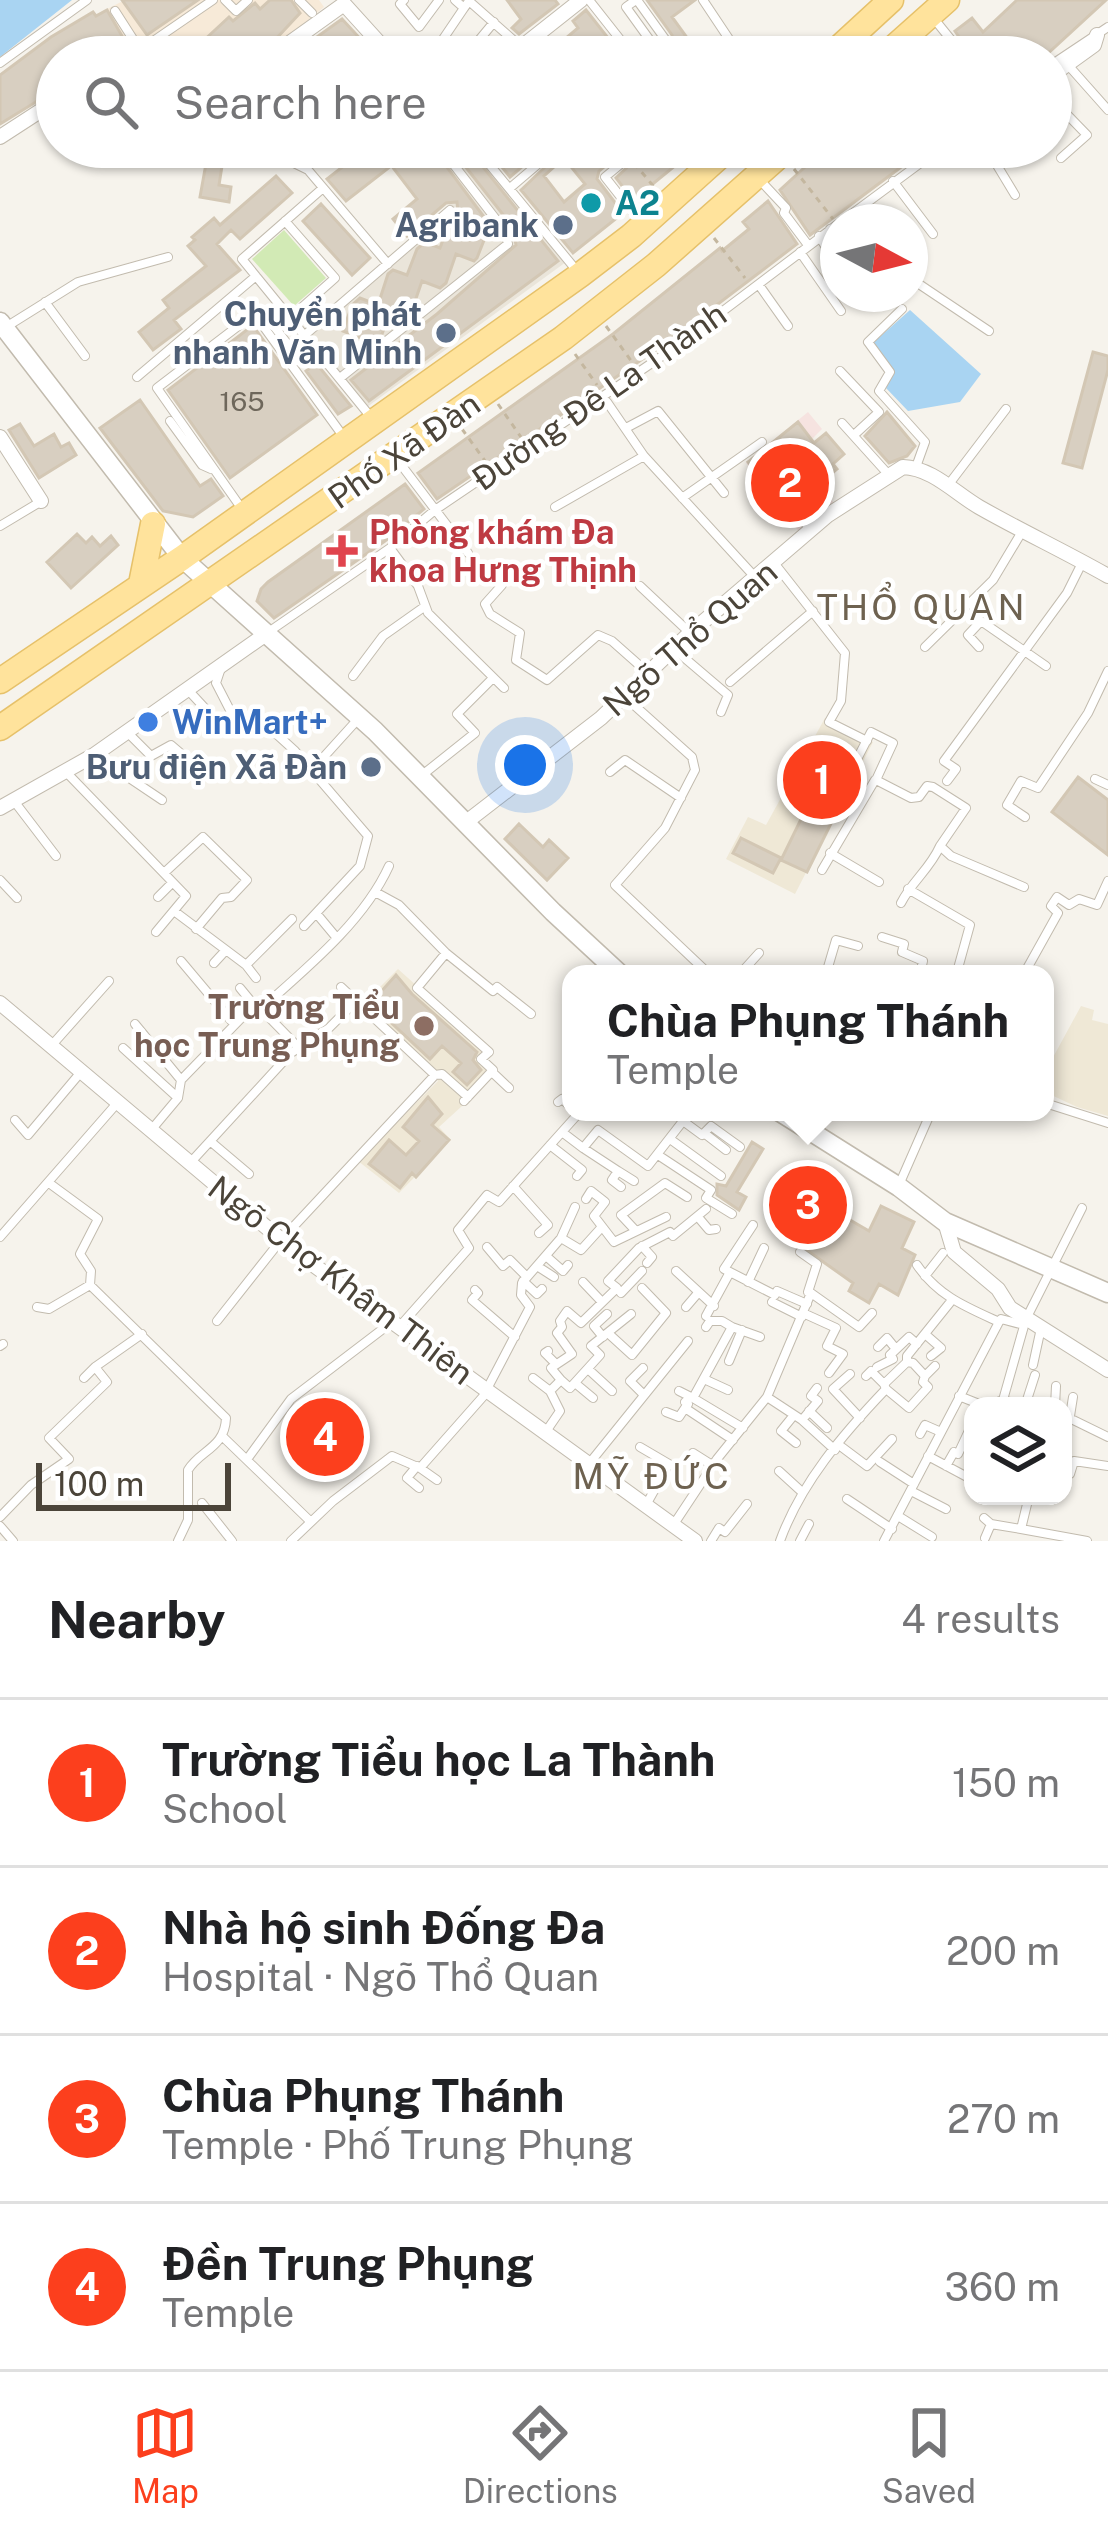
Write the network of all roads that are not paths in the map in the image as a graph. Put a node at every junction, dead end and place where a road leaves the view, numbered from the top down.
1 (87, 0) edge
2 (213, 0) edge
3 (225, 0) edge
4 (248, 0) edge
5 (299, 0) edge
6 (404, 0) edge
7 (439, 0) edge
8 (455, 0) edge
9 (637, 0) edge
10 (703, 0) edge
11 (344, 2) edge
12 (574, 2) edge
13 (886, 5) edge
14 (938, 7) edge
15 (464, 8) junction
16 (115, 11) dead end
17 (311, 14) dead end
18 (494, 22) junction
19 (37, 36) edge
20 (130, 36) edge
21 (164, 36) edge
22 (298, 36) edge
23 (374, 36) edge
24 (445, 36) edge
25 (482, 36) edge
26 (509, 36) edge
27 (534, 36) edge
28 (611, 36) edge
29 (647, 36) edge
30 (663, 36) edge
31 (727, 36) edge
32 (852, 36) edge
33 (905, 36) joint
34 (954, 36) edge
35 (1104, 36) edge
36 (36, 37) edge
37 (1072, 54) edge
38 (1072, 61) edge
39 (0, 63) edge
40 (1072, 69) edge
41 (1108, 110) edge
42 (36, 114) edge
43 (1072, 119) edge
44 (0, 137) edge
45 (1072, 148) edge
46 (304, 168) edge
47 (456, 168) edge
48 (493, 168) edge
49 (533, 168) edge
50 (616, 168) edge
51 (707, 168) edge
52 (765, 168) edge
53 (913, 168) edge
54 (999, 168) edge
55 (756, 176) junction
56 (893, 182) junction
57 (323, 188) junction
58 (510, 188) junction
59 (1015, 195) dead end
60 (865, 204) edge
61 (450, 210) dead end
62 (285, 221) junction
63 (643, 225) junction
64 (933, 234) dead end
65 (819, 236) edge
66 (804, 249) junction
67 (168, 257) dead end
68 (388, 264) junction
69 (580, 275) junction
70 (256, 276) junction
71 (820, 276) edge
72 (756, 287) junction
73 (928, 290) edge
74 (45, 302) junction
75 (898, 312) edge
76 (264, 313) dead end
77 (291, 317) junction
78 (2, 325) edge
79 (788, 326) dead end
80 (989, 331) dead end
81 (306, 334) junction
82 (85, 356) dead end
83 (296, 370) junction
84 (840, 371) dead end
85 (137, 377) dead end
86 (340, 378) junction
87 (614, 388) junction
88 (608, 402) junction
89 (593, 404) junction
90 (1006, 409) dead end
91 (170, 421) dead end
92 (375, 422) junction
93 (842, 423) dead end
94 (626, 428) junction
95 (854, 435) junction
96 (0, 437) edge
97 (347, 442) junction
98 (762, 442) dead end
99 (644, 456) junction
100 (395, 457) junction
101 (916, 469) junction
102 (214, 470) junction
103 (888, 474) junction
104 (711, 477) junction
105 (948, 485) junction
106 (724, 493) dead end
107 (682, 498) junction
108 (41, 501) joint
109 (784, 502) dead end
110 (555, 507) dead end
111 (436, 509) junction
112 (244, 512) junction
113 (153, 524) junction
114 (0, 526) edge
115 (1024, 529) junction
116 (812, 530) junction
117 (390, 548) junction
118 (468, 553) dead end
119 (182, 558) junction
120 (1083, 561) junction
121 (775, 564) junction
122 (1108, 576) edge
123 (755, 578) junction
124 (141, 584) junction
125 (211, 585) junction
126 (502, 585) dead end
127 (640, 586) dead end
128 (424, 607) junction
129 (813, 611) junction
130 (690, 633) junction
131 (266, 634) junction
132 (979, 646) dead end
133 (925, 647) dead end
134 (673, 648) junction
135 (1025, 651) junction
136 (1046, 666) dead end
137 (221, 667) junction
138 (1108, 671) edge
139 (647, 672) junction
140 (353, 676) dead end
141 (493, 678) junction
142 (0, 681) edge
143 (730, 682) dead end
144 (504, 688) dead end
145 (188, 690) junction
146 (623, 695) junction
147 (721, 712) dead end
148 (360, 717) junction
149 (214, 718) dead end
150 (0, 728) edge
151 (126, 732) junction
152 (867, 741) junction
153 (94, 754) junction
154 (191, 762) dead end
155 (854, 765) dead end
156 (311, 770) junction
157 (66, 772) junction
158 (610, 772) dead end
159 (420, 777) junction
160 (1094, 779) dead end
161 (876, 780) junction
162 (947, 781) dead end
163 (1108, 784) edge
164 (681, 798) junction
165 (162, 800) dead end
166 (7, 804) edge
167 (1025, 817) dead end
168 (465, 823) junction
169 (940, 846) junction
170 (830, 853) junction
171 (56, 856) dead end
172 (389, 866) dead end
173 (822, 870) dead end
174 (164, 873) junction
175 (0, 880) edge
176 (1108, 881) edge
177 (879, 882) dead end
178 (172, 883) junction
179 (1024, 887) dead end
180 (908, 889) junction
181 (377, 893) junction
182 (158, 897) dead end
183 (17, 898) dead end
184 (901, 903) dead end
185 (174, 911) junction
186 (316, 914) junction
187 (292, 919) dead end
188 (304, 926) dead end
189 (196, 929) junction
190 (156, 932) dead end
191 (336, 937) junction
192 (826, 937) dead end
193 (882, 937) dead end
194 (836, 940) junction
195 (858, 946) dead end
196 (226, 950) junction
197 (446, 953) junction
198 (759, 953) dead end
199 (181, 961) dead end
200 (214, 963) dead end
201 (246, 965) junction
202 (611, 965) edge
203 (699, 965) edge
204 (748, 965) edge
205 (829, 965) edge
206 (922, 965) edge
207 (958, 965) edge
208 (1029, 965) edge
209 (256, 977) dead end
210 (110, 981) dead end
211 (341, 987) dead end
212 (240, 988) dead end
213 (356, 1001) junction
214 (0, 1003) edge
215 (256, 1005) junction
216 (531, 1014) dead end
217 (135, 1024) dead end
218 (234, 1024) junction
219 (51, 1046) junction
220 (123, 1048) dead end
221 (300, 1048) junction
222 (82, 1070) junction
223 (492, 1072) junction
224 (435, 1076) junction
225 (181, 1080) junction
226 (508, 1088) dead end
227 (178, 1098) junction
228 (562, 1099) edge
229 (120, 1100) junction
230 (558, 1102) dead end
231 (1054, 1106) edge
232 (15, 1120) dead end
233 (570, 1121) edge
234 (682, 1121) edge
235 (685, 1121) edge
236 (795, 1121) edge
237 (927, 1121) edge
238 (1108, 1123) edge
239 (152, 1130) junction
240 (562, 1132) junction
241 (704, 1133) junction
242 (670, 1139) junction
243 (210, 1141) junction
244 (550, 1145) junction
245 (740, 1147) dead end
246 (583, 1148) junction
247 (726, 1150) dead end
248 (658, 1155) junction
249 (189, 1164) junction
250 (617, 1171) junction
251 (249, 1174) dead end
252 (577, 1176) dead end
253 (721, 1177) dead end
254 (634, 1181) dead end
255 (49, 1183) junction
256 (513, 1186) junction
257 (621, 1187) dead end
258 (899, 1187) junction
259 (687, 1197) dead end
260 (586, 1198) dead end
261 (575, 1207) dead end
262 (1082, 1208) dead end
263 (706, 1209) dead end
264 (731, 1214) dead end
265 (698, 1216) junction
266 (666, 1217) dead end
267 (945, 1222) junction
268 (753, 1226) dead end
269 (600, 1228) junction
270 (716, 1229) dead end
271 (631, 1232) junction
272 (2, 1233) edge
273 (281, 1240) junction
274 (558, 1242) junction
275 (487, 1247) dead end
276 (641, 1247) junction
277 (764, 1248) dead end
278 (800, 1252) dead end
279 (943, 1253) dead end
280 (546, 1256) junction
281 (568, 1265) dead end
282 (917, 1265) dead end
283 (1051, 1267) junction
284 (676, 1271) dead end
285 (730, 1272) junction
286 (530, 1274) junction
287 (925, 1276) junction
288 (551, 1277) dead end
289 (583, 1282) dead end
290 (748, 1282) junction
291 (90, 1285) junction
292 (642, 1288) dead end
293 (542, 1289) dead end
294 (475, 1290) dead end
295 (698, 1293) junction
296 (812, 1293) junction
297 (1108, 1293) edge
298 (622, 1294) junction
299 (952, 1300) junction
300 (602, 1302) junction
301 (772, 1302) dead end
302 (714, 1306) junction
303 (37, 1307) dead end
304 (686, 1307) dead end
305 (804, 1312) junction
306 (872, 1313) dead end
307 (607, 1314) dead end
308 (631, 1314) dead end
309 (1026, 1319) junction
310 (217, 1321) dead end
311 (999, 1322) junction
312 (397, 1323) junction
313 (581, 1323) junction
314 (594, 1326) junction
315 (1042, 1327) junction
316 (737, 1329) junction
317 (142, 1334) junction
318 (925, 1334) junction
319 (606, 1336) junction
320 (514, 1337) junction
321 (760, 1337) dead end
322 (688, 1342) dead end
323 (917, 1344) junction
324 (721, 1347) junction
325 (878, 1347) dead end
326 (896, 1349) junction
327 (548, 1351) dead end
328 (907, 1362) junction
329 (555, 1363) junction
330 (877, 1366) dead end
331 (95, 1367) junction
332 (643, 1368) dead end
333 (588, 1369) junction
334 (1108, 1370) edge
335 (829, 1373) dead end
336 (850, 1374) dead end
337 (866, 1376) dead end
338 (925, 1376) junction
339 (84, 1378) dead end
340 (533, 1378) dead end
341 (704, 1379) junction
342 (561, 1380) junction
343 (575, 1383) junction
344 (885, 1386) junction
345 (1056, 1386) dead end
346 (817, 1388) dead end
347 (728, 1390) dead end
348 (487, 1391) junction
349 (550, 1391) junction
350 (612, 1391) dead end
351 (679, 1391) dead end
352 (644, 1395) junction
353 (959, 1396) junction
354 (767, 1397) junction
355 (1004, 1397) edge
356 (1027, 1397) edge
357 (1055, 1397) edge
358 (593, 1398) dead end
359 (964, 1398) edge
360 (688, 1403) junction
361 (666, 1412) dead end
362 (802, 1415) junction
363 (860, 1418) junction
364 (1072, 1418) edge
365 (743, 1427) junction
366 (827, 1428) dead end
367 (941, 1432) junction
368 (920, 1434) dead end
369 (544, 1435) junction
370 (222, 1436) junction
371 (1108, 1437) edge
372 (892, 1439) dead end
373 (733, 1440) junction
374 (964, 1442) edge
375 (796, 1443) dead end
376 (640, 1447) dead end
377 (837, 1448) junction
378 (693, 1453) dead end
379 (928, 1456) junction
380 (248, 1458) junction
381 (880, 1462) dead end
382 (712, 1466) junction
383 (946, 1466) junction
384 (1108, 1466) edge
385 (419, 1467) junction
386 (587, 1467) junction
387 (1072, 1467) edge
388 (779, 1471) dead end
389 (964, 1475) edge
390 (436, 1480) dead end
391 (912, 1487) junction
392 (419, 1488) dead end
393 (802, 1492) junction
394 (847, 1499) dead end
395 (202, 1503) dead end
396 (747, 1504) dead end
397 (1027, 1505) edge
398 (645, 1506) junction
399 (946, 1509) dead end
400 (898, 1516) junction
401 (310, 1521) junction
402 (0, 1522) edge
403 (808, 1524) dead end
404 (673, 1525) junction
405 (1021, 1528) junction
406 (892, 1529) junction
407 (932, 1537) dead end
408 (1047, 1537) edge
409 (985, 1538) dead end
410 (14, 1541) edge
411 (178, 1541) edge
412 (232, 1541) edge
413 (292, 1541) edge
414 (694, 1541) edge
415 (711, 1541) edge
416 (782, 1541) edge
417 (800, 1541) edge
418 (884, 1541) edge
419 (1087, 1541) edge

1 - 19 lane
2 - 21 lane
3 - 4 lane
5 - 17 lane
6 - 7 lane
8 - 15 lane
9 - 29 lane
9 - 30 lane
10 - 31 lane
11 - 22 street
11 - 23 street
12 - 27 street
12 - 28 lane
13 - 32 main road
13 - 33 main road
14 - 33 main road
14 - 34 lane
15 - 18 lane
15 - 24 lane
16 - 20 lane
18 - 25 lane
18 - 26 lane
35 - 37 lane
35 - 38 street
36 - 39 lane
40 - 41 lane
42 - 44 street
43 - 45 lane
46 - 57 lane
47 - 86 lane
48 - 58 lane
49 - 58 lane
50 - 63 lane
51 - 63 main road, Phố Xã Đàn
52 - 55 main road, Phố Xã Đàn
53 - 56 lane, Đường Đê La Thành
54 - 59 lane
55 - 66 lane
55 - 100 main road, Phố Xã Đàn
56 - 60 lane, Đường Đê La Thành
56 - 64 lane
57 - 62 lane
57 - 68 lane
58 - 69 lane
61 - 68 lane
62 - 70 lane
62 - 77 lane
63 - 69 main road, Phố Xã Đàn
65 - 66 lane, Đường Đê La Thành
66 - 71 lane
66 - 72 lane, Đường Đê La Thành
67 - 74 lane
68 - 81 lane
69 - 92 main road, Phố Xã Đàn
70 - 77 lane
70 - 85 lane
72 - 79 lane
72 - 87 lane, Đường Đê La Thành
73 - 80 lane
74 - 78 lane
74 - 82 lane
75 - 101 lane
76 - 83 lane
77 - 81 lane
78 - 113 street
81 - 86 lane
83 - 97 lane
83 - 102 lane
84 - 95 lane
86 - 92 lane
87 - 88 lane
87 - 89 lane, Đường Đê La Thành
88 - 89 lane
88 - 94 lane
89 - 111 lane, Đường Đê La Thành
90 - 105 lane
91 - 102 lane
92 - 97 main road, Phố Xã Đàn
93 - 95 lane
94 - 99 lane
94 - 104 lane
95 - 103 lane
96 - 108 street
97 - 112 main road, Phố Xã Đàn
98 - 104 lane
99 - 107 lane
99 - 110 lane
100 - 111 lane
100 - 125 main road, Phố Xã Đàn
101 - 103 street, Ngõ Thổ Quan
101 - 105 street
102 - 112 lane
103 - 116 street, Ngõ Thổ Quan
104 - 106 lane
104 - 107 lane
105 - 115 street
107 - 123 lane
108 - 114 lane
109 - 116 lane
111 - 117 lane, Đường Đê La Thành
111 - 118 lane
112 - 119 main road, Phố Xã Đàn
113 - 119 street
113 - 124 main road
115 - 120 street
115 - 133 lane
116 - 121 street, Ngõ Thổ Quan
117 - 128 lane
117 - 131 lane, Đường Đê La Thành
119 - 124 main road, Phố Xã Đàn
119 - 125 street
120 - 122 street
120 - 135 lane
121 - 123 street, Ngõ Thổ Quan
121 - 129 lane
123 - 130 street, Ngõ Thổ Quan
124 - 142 main road, Phố Xã Đàn
125 - 131 street
125 - 150 main road, Phố Xã Đàn
126 - 139 lane
127 - 130 lane
128 - 140 lane
128 - 141 lane
129 - 143 lane
129 - 152 lane
130 - 134 street, Ngõ Thổ Quan
131 - 137 street, Đường Đê La Thành
131 - 148 street
132 - 135 lane
134 - 139 street, Ngõ Thổ Quan
134 - 147 lane
135 - 136 lane
135 - 162 lane
137 - 145 street, Đường Đê La Thành
137 - 156 lane
138 - 167 lane
139 - 146 street, Ngõ Thổ Quan
141 - 144 lane
141 - 159 lane
145 - 149 lane
145 - 151 street, Đường Đê La Thành
146 - 164 lane
146 - 168 street, Ngõ Thổ Quan
148 - 156 lane
148 - 159 street
151 - 153 street, Đường Đê La Thành
151 - 154 lane
152 - 155 lane
152 - 161 lane
153 - 157 street, Đường Đê La Thành
153 - 165 lane
156 - 186 lane
157 - 166 street, Đường Đê La Thành
157 - 174 lane
158 - 164 lane
159 - 168 street
160 - 163 lane
161 - 169 lane
161 - 170 lane
164 - 203 lane
166 - 171 lane
168 - 202 street
169 - 179 lane
169 - 180 lane
170 - 173 lane
170 - 177 lane
172 - 181 lane
174 - 178 lane
174 - 189 lane
175 - 183 lane
176 - 208 lane
178 - 182 lane
178 - 185 lane
180 - 184 lane
180 - 207 lane
181 - 191 lane
181 - 197 lane
185 - 189 lane
185 - 190 lane
186 - 188 lane
186 - 191 lane
187 - 201 lane
189 - 196 lane
191 - 215 lane
192 - 194 lane
193 - 206 lane
194 - 195 lane
194 - 205 lane
196 - 200 lane
196 - 201 lane
197 - 216 lane
197 - 223 lane
198 - 204 lane
199 - 218 lane
201 - 209 lane
210 - 219 lane
211 - 213 lane
212 - 215 lane
213 - 221 lane
213 - 224 lane
214 - 219 street, Ngõ Chợ Khâm Thiên
215 - 218 lane
215 - 221 lane
217 - 225 lane
218 - 225 lane
219 - 222 street, Ngõ Chợ Khâm Thiên
220 - 227 lane
221 - 243 lane
222 - 229 street, Ngõ Chợ Khâm Thiên
222 - 232 lane
223 - 224 lane
223 - 226 lane
224 - 273 lane
225 - 227 lane
227 - 239 lane
228 - 230 lane
229 - 239 street, Ngõ Chợ Khâm Thiên
229 - 255 lane
231 - 238 lane
233 - 240 lane
234 - 242 lane
235 - 241 lane
236 - 258 street
237 - 258 lane
239 - 249 street, Ngõ Chợ Khâm Thiên
240 - 244 lane
240 - 246 lane
241 - 245 lane
241 - 247 lane
242 - 248 lane
242 - 253 lane
243 - 249 lane
243 - 251 lane
244 - 252 lane
244 - 256 lane
246 - 248 lane
246 - 250 lane
248 - 264 lane
249 - 273 street, Ngõ Chợ Khâm Thiên
250 - 254 lane
250 - 257 lane
255 - 272 lane
255 - 291 lane
256 - 274 lane
256 - 312 lane
258 - 267 street
259 - 271 lane
260 - 269 lane
261 - 274 lane
262 - 283 lane
263 - 265 lane
265 - 270 lane
265 - 276 lane
266 - 271 lane
267 - 283 street
267 - 309 street
268 - 285 lane
269 - 271 lane
269 - 274 lane
271 - 276 lane
273 - 310 lane
273 - 312 street, Ngõ Chợ Khâm Thiên
274 - 280 lane
275 - 286 lane
276 - 298 lane
276 - 298 lane
277 - 290 lane
278 - 296 lane
279 - 287 lane
280 - 281 lane
280 - 286 lane
282 - 287 lane
283 - 297 street
283 - 309 lane
284 - 295 lane
285 - 290 lane
285 - 302 lane
286 - 288 lane
286 - 293 lane
286 - 320 lane
287 - 299 lane
289 - 300 lane
290 - 305 lane
291 - 303 lane
291 - 317 lane
292 - 319 lane
294 - 320 lane
295 - 302 lane
295 - 304 lane
296 - 305 lane
296 - 306 lane
298 - 300 lane
299 - 311 lane
299 - 318 lane
300 - 313 lane
301 - 305 lane
302 - 316 lane
305 - 335 lane
305 - 354 lane
307 - 314 lane
308 - 319 lane
309 - 311 lane
309 - 315 street
309 - 355 lane
311 - 353 lane
312 - 348 street, Ngõ Chợ Khâm Thiên
312 - 380 lane
313 - 314 lane
313 - 329 lane
314 - 319 lane
315 - 334 street
315 - 356 lane
316 - 321 lane
316 - 324 lane
316 - 324 lane
317 - 331 lane
317 - 370 lane
318 - 323 lane
318 - 338 lane
319 - 333 lane
320 - 348 lane
322 - 352 lane
323 - 326 lane
323 - 328 lane
324 - 341 lane
325 - 326 lane
326 - 330 lane
327 - 329 lane
328 - 338 lane
328 - 344 lane
329 - 342 lane
331 - 339 lane
331 - 402 lane
332 - 352 lane
333 - 343 lane
333 - 350 lane
336 - 363 lane
337 - 344 lane
338 - 344 lane
340 - 349 lane
341 - 347 lane
341 - 360 lane
342 - 343 lane
342 - 349 lane
343 - 358 lane
344 - 363 lane
345 - 357 lane
346 - 362 lane
348 - 369 street, Ngõ Chợ Khâm Thiên
348 - 385 lane
349 - 369 lane
351 - 360 lane
352 - 386 lane
353 - 359 lane
353 - 367 lane
354 - 362 lane
354 - 365 lane
360 - 361 lane
360 - 365 lane
360 - 373 lane
362 - 366 lane
362 - 375 lane
362 - 377 lane
363 - 377 lane
364 - 371 lane
365 - 373 lane
367 - 368 lane
367 - 379 lane
369 - 386 street, Ngõ Chợ Khâm Thiên
370 - 380 lane
370 - 411 lane
372 - 377 lane
373 - 382 lane
374 - 383 lane
376 - 398 lane
377 - 393 lane
378 - 382 lane
379 - 383 lane
379 - 391 lane
380 - 401 lane
381 - 391 lane
382 - 404 lane
383 - 389 lane
384 - 387 lane
385 - 390 lane
385 - 392 lane
385 - 401 lane
386 - 398 street, Ngõ Chợ Khâm Thiên
388 - 393 lane
391 - 399 lane
391 - 400 lane
393 - 416 lane
394 - 406 lane
395 - 412 lane
396 - 415 lane
397 - 405 lane
398 - 404 street, Ngõ Chợ Khâm Thiên
400 - 406 lane
400 - 407 lane
401 - 413 lane
402 - 410 lane
403 - 417 lane
404 - 414 street, Ngõ Chợ Khâm Thiên
405 - 408 lane
405 - 409 lane
406 - 418 lane
408 - 419 lane

